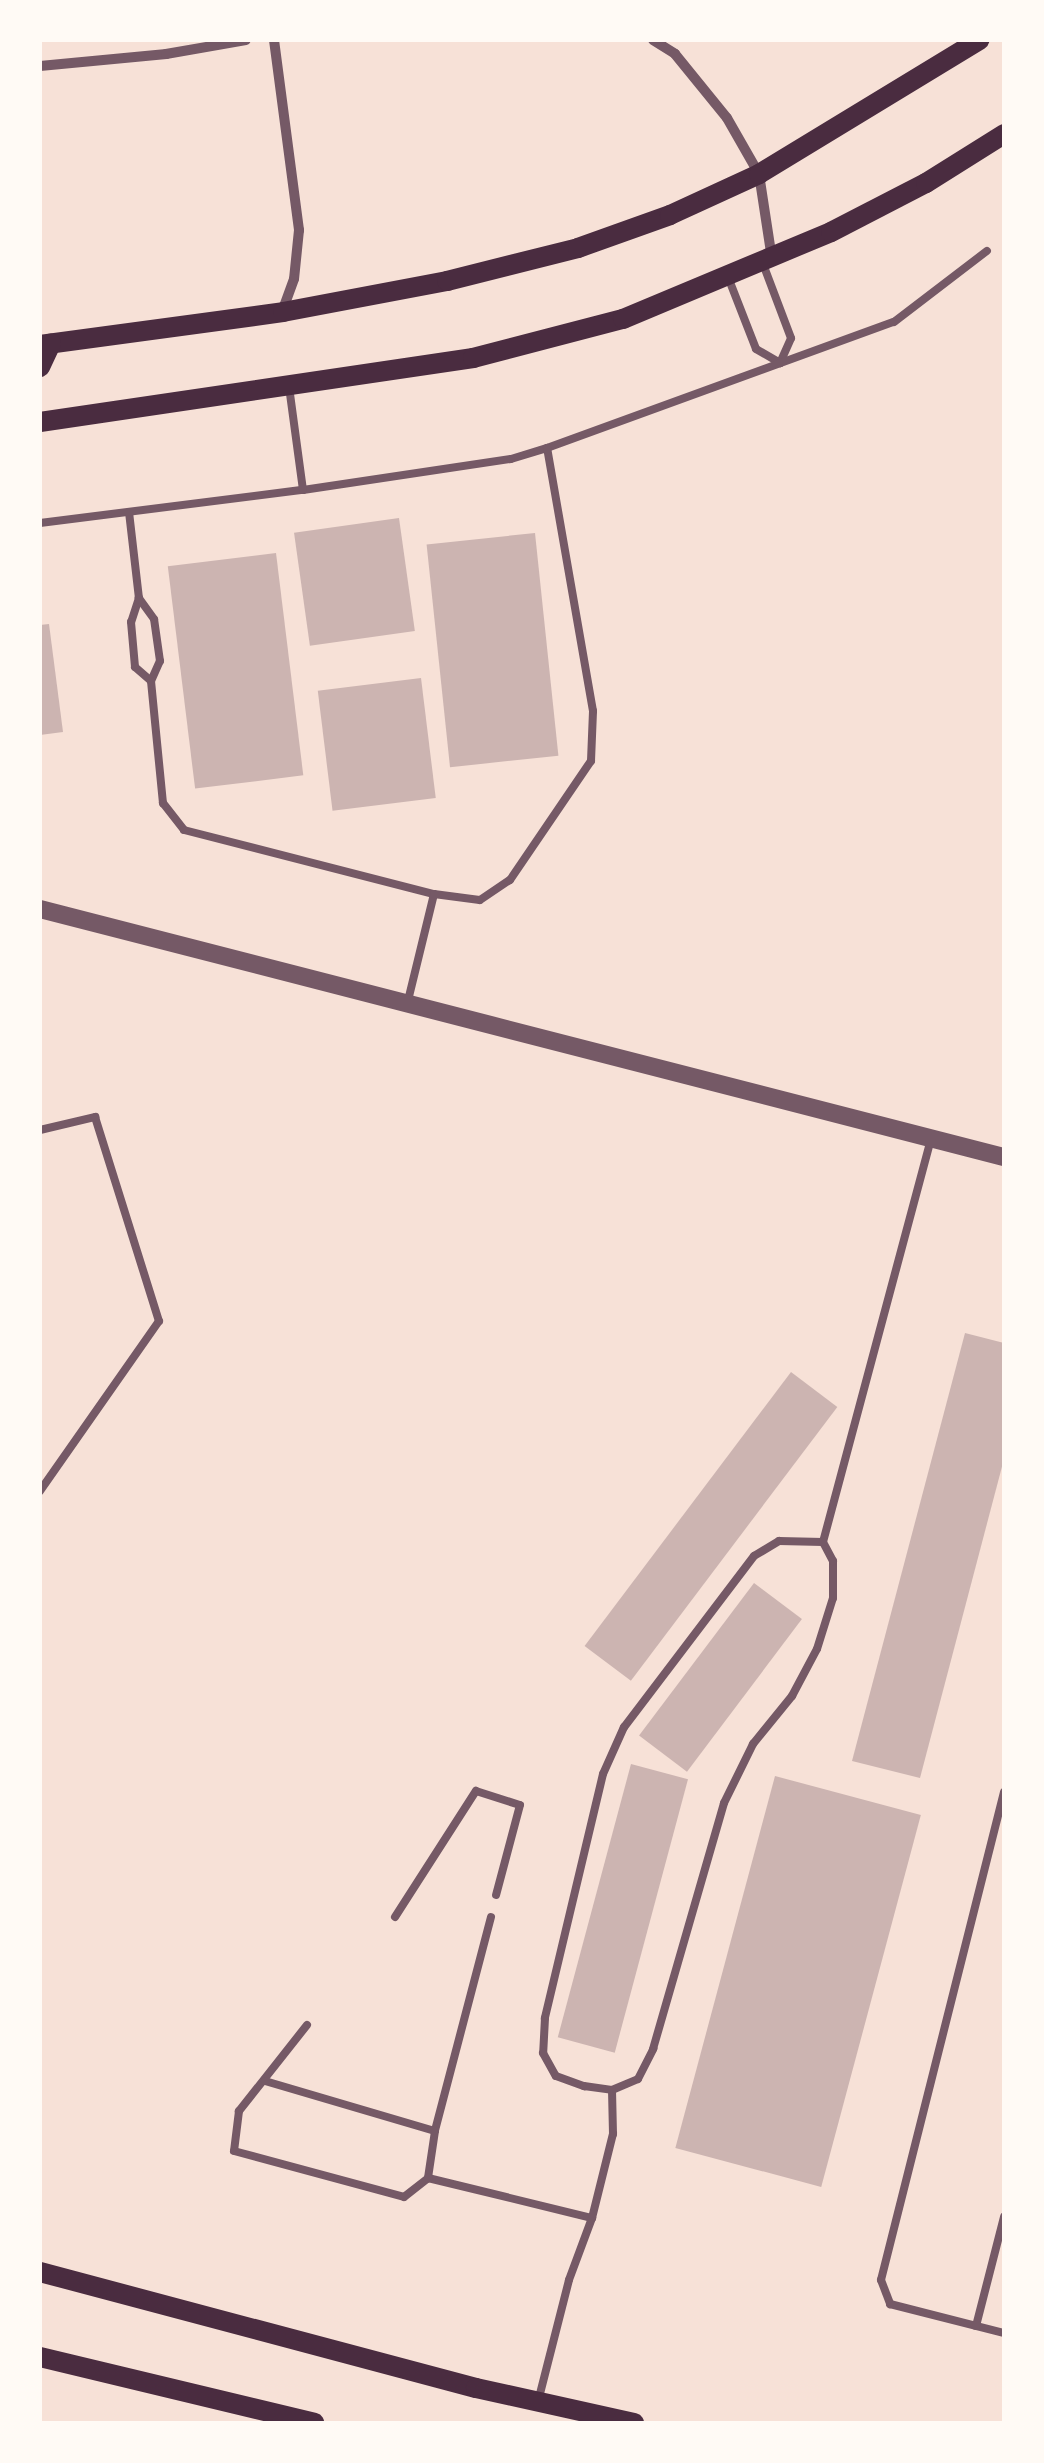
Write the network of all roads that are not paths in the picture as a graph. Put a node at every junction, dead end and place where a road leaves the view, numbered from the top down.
1 (246, 40) edge
2 (274, 40) edge
3 (653, 40) edge
4 (979, 40) edge
5 (40, 66) edge
6 (1004, 134) edge
7 (759, 174) junction
8 (987, 251) dead end
9 (767, 262) junction
10 (728, 277) junction
11 (283, 312) junction
12 (45, 344) edge
13 (780, 362) junction
14 (40, 367) edge
15 (289, 387) junction
16 (40, 422) edge
17 (547, 448) junction
18 (303, 490) junction
19 (129, 512) junction
20 (40, 523) edge
21 (138, 598) junction
22 (151, 681) junction
23 (434, 894) junction
24 (40, 910) edge
25 (408, 1003) junction
26 (40, 1130) edge
27 (931, 1138) junction
28 (1004, 1156) edge
29 (40, 1491) edge
30 (823, 1542) junction
31 (1004, 1792) edge
32 (992, 1840) junction
33 (1004, 1843) edge
34 (496, 1895) dead end
35 (396, 1917) dead end
36 (491, 1917) dead end
37 (307, 2025) dead end
38 (265, 2081) junction
39 (612, 2090) junction
40 (435, 2131) junction
41 (428, 2178) junction
42 (1004, 2217) edge
43 (592, 2218) junction
44 (40, 2272) edge
45 (976, 2326) junction
46 (1004, 2333) edge
47 (40, 2357) edge
48 (538, 2402) junction
49 (314, 2423) edge
50 (634, 2423) edge

1 - 5 street
2 - 11 street
3 - 7 street
4 - 7 main road
6 - 9 main road
7 - 9 street
7 - 11 main road
8 - 13 lane
9 - 10 main road
9 - 13 lane
10 - 13 lane
10 - 15 main road
11 - 12 main road
12 - 14 main road
13 - 17 lane
15 - 16 main road
15 - 18 lane
17 - 18 lane
17 - 23 lane
18 - 19 lane
19 - 20 lane
19 - 21 lane
21 - 22 lane
21 - 22 lane
22 - 23 lane
23 - 25 lane
24 - 25 street
25 - 27 street
26 - 29 lane
27 - 28 street
27 - 30 lane
30 - 39 lane
30 - 39 lane
31 - 32 lane
32 - 33 lane
32 - 45 lane
34 - 35 lane
36 - 40 lane
37 - 38 lane
38 - 40 lane
38 - 41 lane
39 - 43 lane
40 - 41 lane
41 - 43 lane
42 - 45 lane
43 - 48 lane
44 - 48 main road
45 - 46 lane
47 - 49 main road
48 - 50 main road

